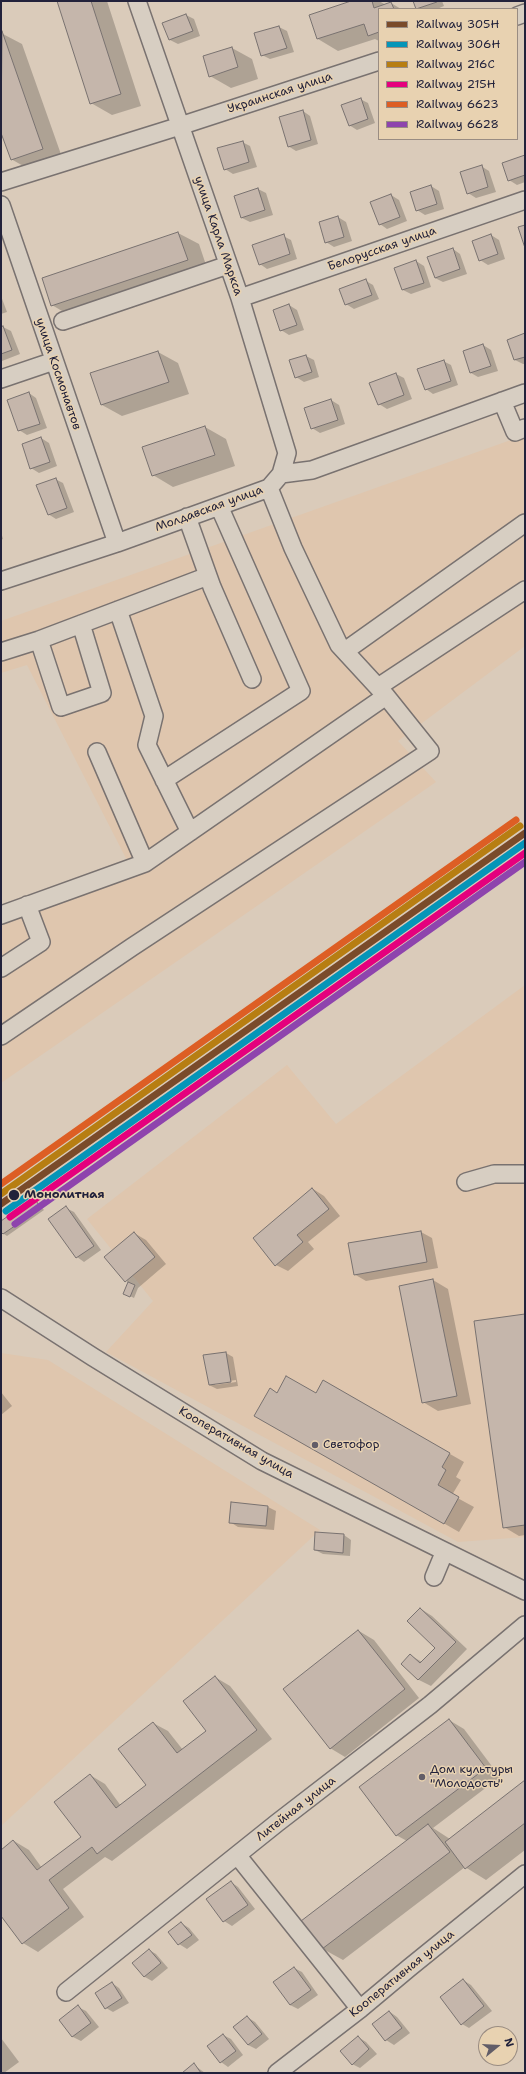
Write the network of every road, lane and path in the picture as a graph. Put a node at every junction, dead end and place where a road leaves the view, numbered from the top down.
1 (137, 1) edge
2 (378, 61) edge
3 (180, 126) junction
4 (1, 182) edge
5 (525, 200) edge
6 (1, 205) edge
7 (228, 265) junction
8 (240, 298) junction
9 (63, 321) dead end
10 (54, 361) junction
11 (1, 379) edge
12 (525, 393) edge
13 (502, 401) junction
14 (525, 428) edge
15 (280, 474) junction
16 (269, 488) junction
17 (219, 506) junction
18 (187, 517) junction
19 (525, 524) edge
20 (117, 543) junction
21 (208, 576) junction
22 (1, 581) edge
23 (525, 590) edge
24 (118, 610) junction
25 (81, 624) junction
26 (39, 640) junction
27 (345, 651) junction
28 (1, 652) edge
29 (252, 679) dead end
30 (382, 691) junction
31 (97, 752) dead end
32 (164, 780) junction
33 (190, 832) junction
34 (145, 863) junction
35 (28, 905) junction
36 (1, 915) edge
37 (1, 968) edge
38 (1, 1036) edge
39 (525, 1174) edge
40 (466, 1182) dead end
41 (1, 1298) edge
42 (444, 1553) junction
43 (434, 1577) dead end
44 (525, 1591) edge
45 (525, 1625) edge
46 (237, 1855) junction
47 (525, 1874) edge
48 (66, 1992) dead end
49 (360, 2009) junction
50 (277, 2073) edge

1 - 3 street, улица Карла Маркса
2 - 3 street, Украинская улица
3 - 4 street, Украинская улица
3 - 7 street, улица Карла Маркса
5 - 8 street, Белорусская улица
6 - 10 street, улица Космонавтов
7 - 8 street, улица Карла Маркса
7 - 9 street
8 - 15 street, улица Карла Маркса
10 - 11 street
10 - 20 street, улица Космонавтов
12 - 13 street
13 - 14 street
13 - 15 street
15 - 16 street, Молдавская улица
16 - 17 street, Молдавская улица
16 - 27 street
17 - 18 street, Молдавская улица
17 - 32 street
18 - 20 street, Молдавская улица
18 - 21 street
19 - 27 street
20 - 22 street, Молдавская улица
21 - 24 street
21 - 29 street
23 - 30 street
24 - 25 street
24 - 32 street
25 - 26 street
25 - 26 street
26 - 28 street
27 - 30 street
30 - 33 street
30 - 38 street
31 - 34 street
32 - 33 street
33 - 34 street
34 - 35 street
35 - 36 street
35 - 37 street
39 - 40 street
41 - 42 street, Кооперативная улица
42 - 43 street
42 - 44 street, Кооперативная улица
45 - 46 street, Литейная улица
46 - 48 street, Литейная улица
46 - 49 street
47 - 49 street, Кооперативная улица
49 - 50 street, Кооперативная улица

